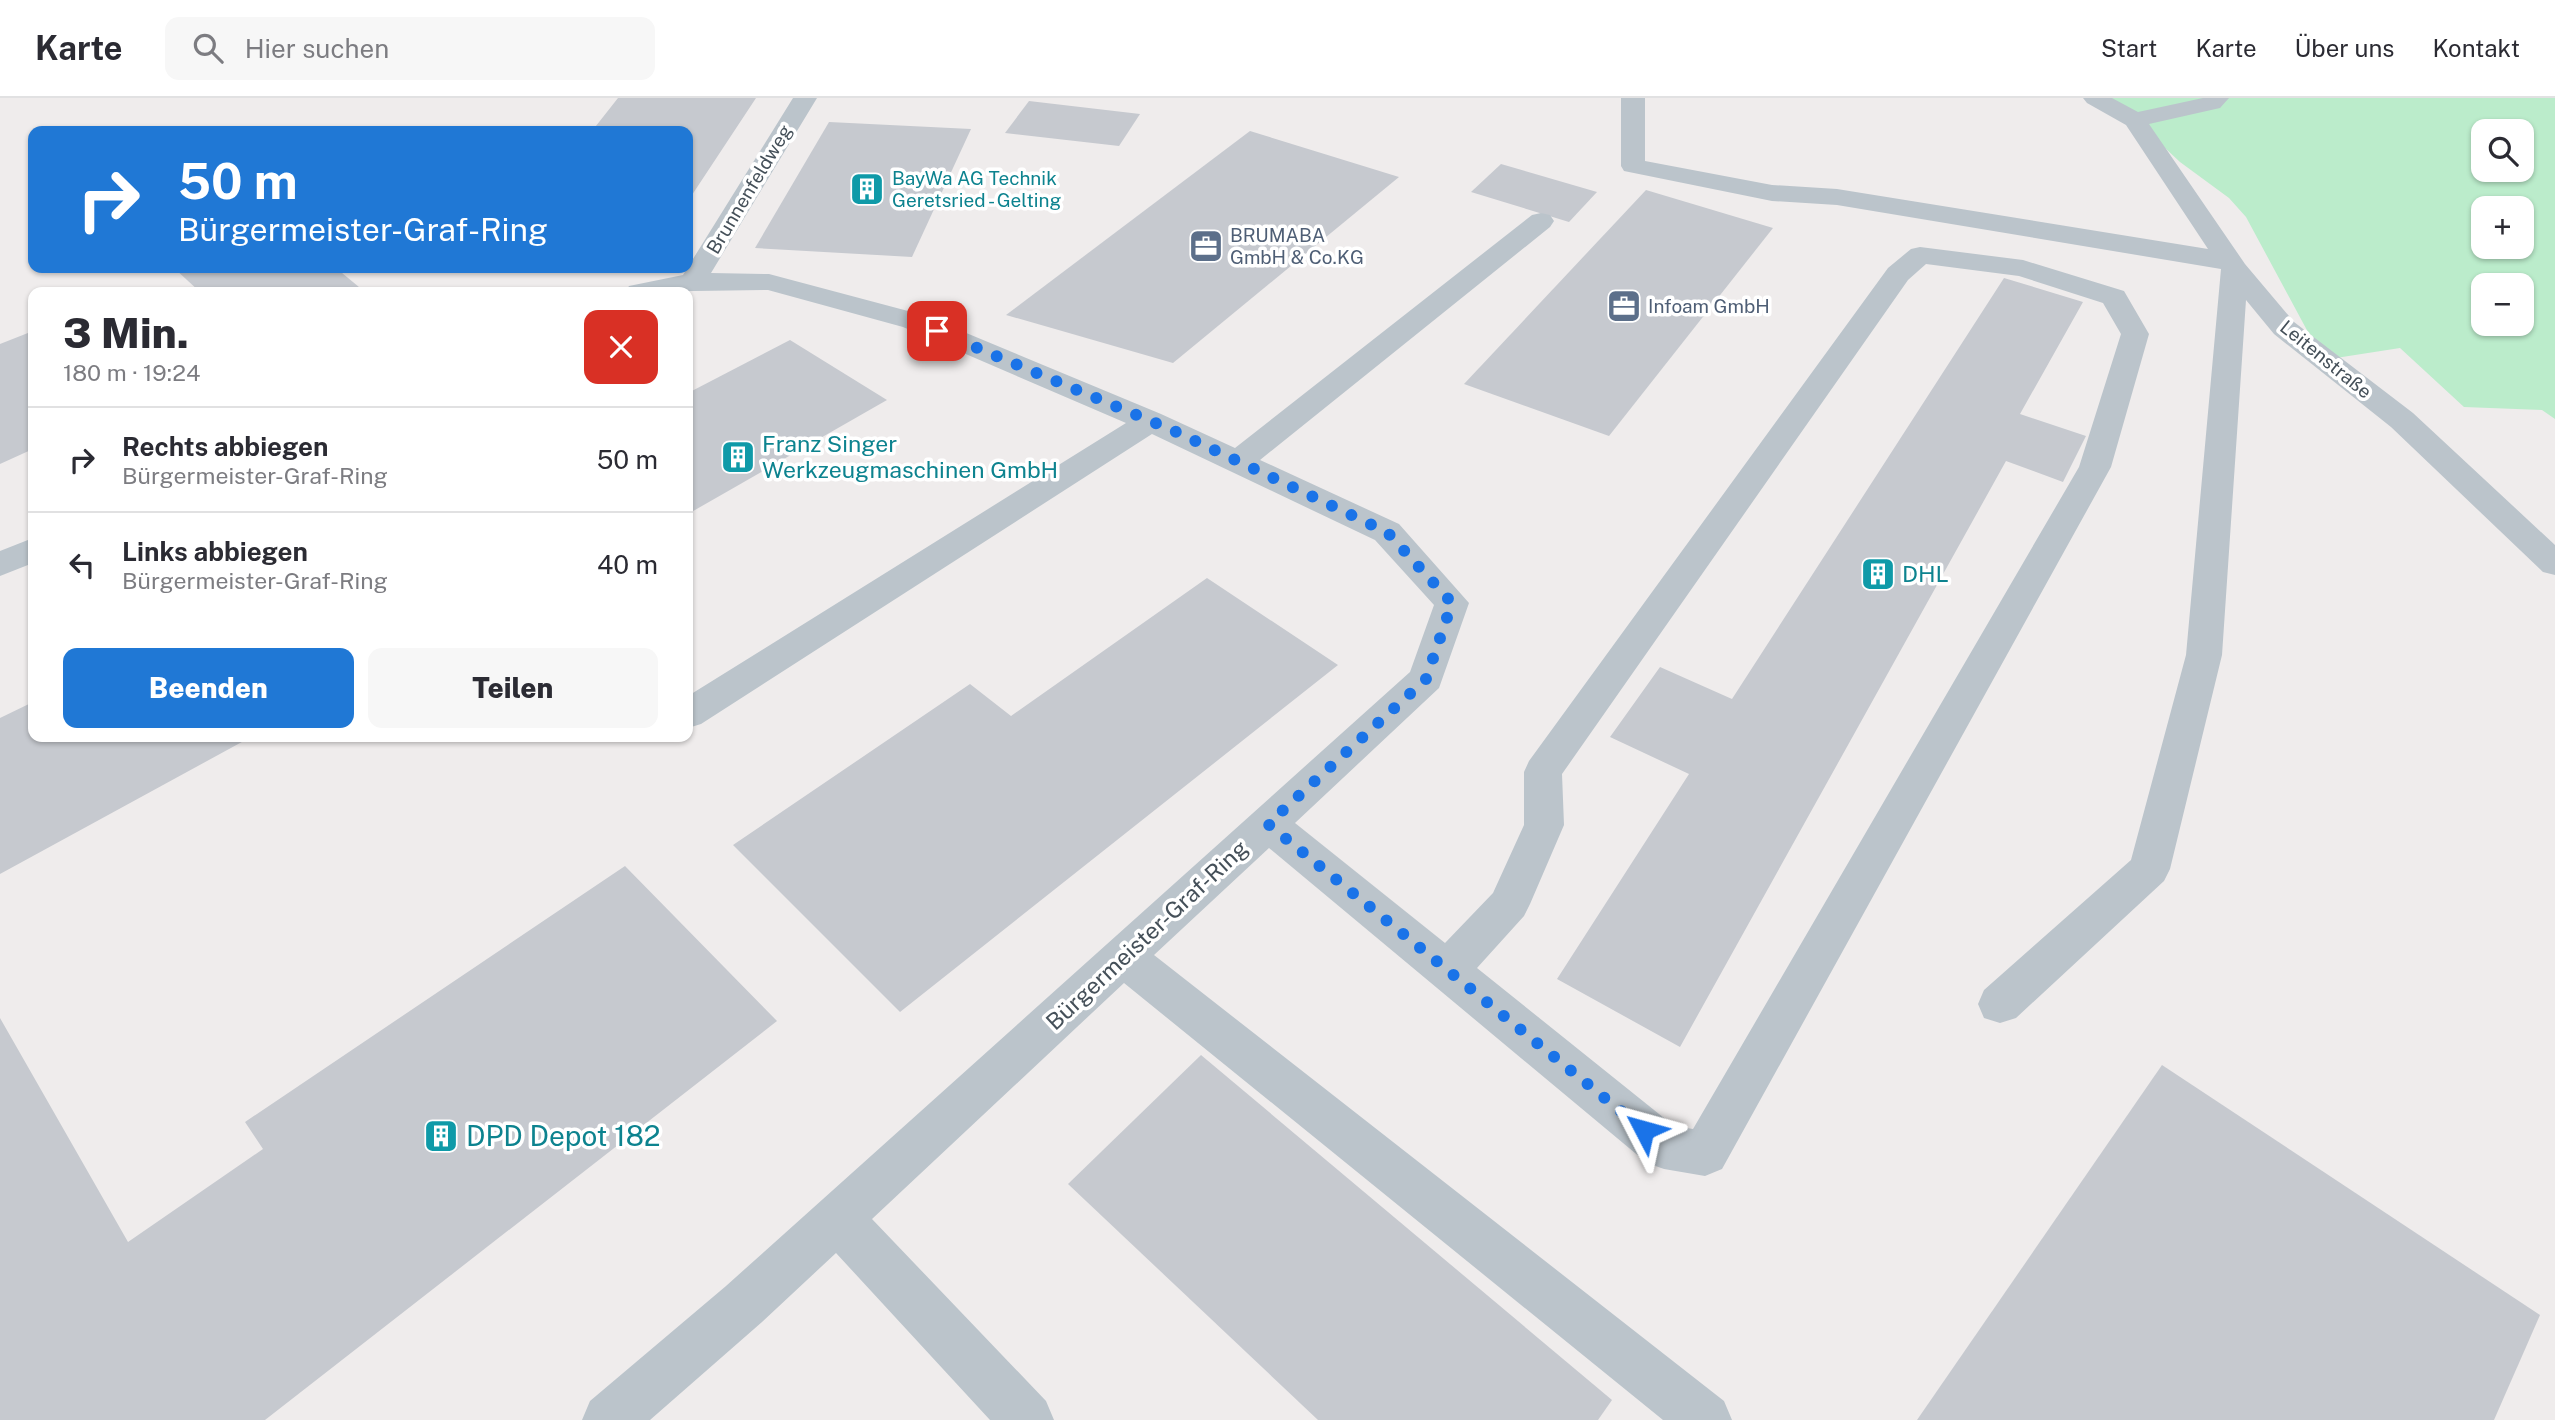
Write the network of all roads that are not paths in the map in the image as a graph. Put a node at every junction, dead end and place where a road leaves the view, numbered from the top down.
1 (805, 98) edge
2 (1633, 98) edge
3 (2095, 98) edge
4 (2217, 98) edge
5 (2134, 120) junction
6 (1541, 221) dead end
7 (2232, 264) junction
8 (693, 281) junction
9 (664, 287) edge
10 (1150, 421) junction
11 (1238, 462) junction
12 (28, 551) edge
13 (2555, 564) edge
14 (0, 565) edge
15 (693, 711) edge
16 (1268, 824) junction
17 (1124, 957) junction
18 (1447, 971) junction
19 (2000, 1004) dead end
20 (838, 1219) junction
21 (609, 1420) edge
22 (1027, 1420) edge
23 (1705, 1420) edge

1 - 8 street, Brunnenfeldweg
2 - 7 street
3 - 5 street, Leitenstraße
4 - 5 street
5 - 7 street, Leitenstraße
6 - 11 street
7 - 13 street, Leitenstraße
7 - 19 street
8 - 9 street, Bürgermeister-Graf-Ring
8 - 10 street, Bürgermeister-Graf-Ring
10 - 11 street, Bürgermeister-Graf-Ring
10 - 15 street
11 - 16 street, Bürgermeister-Graf-Ring
12 - 14 street
16 - 17 street, Bürgermeister-Graf-Ring
16 - 18 street
17 - 20 street, Bürgermeister-Graf-Ring
17 - 23 street
18 - 18 street
20 - 21 street, Bürgermeister-Graf-Ring
20 - 22 street

